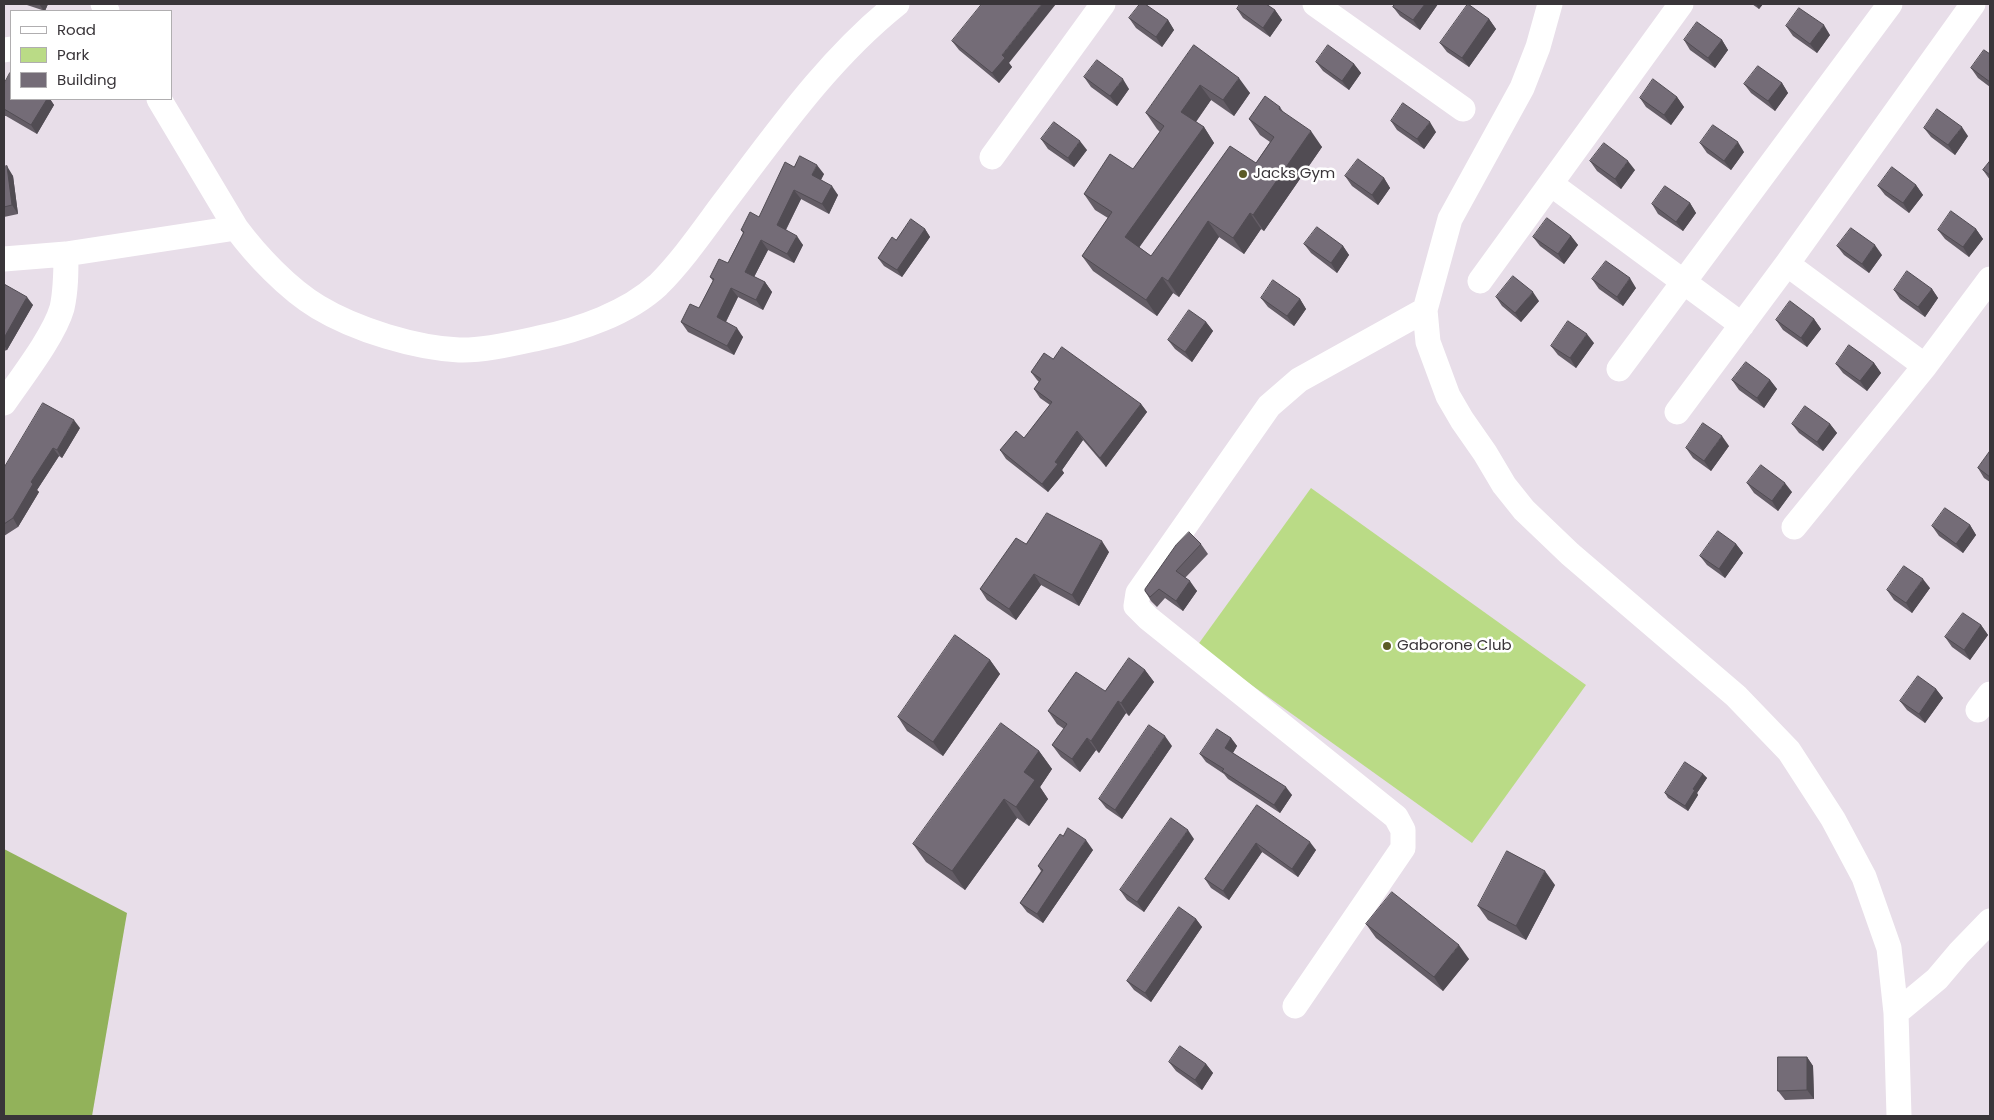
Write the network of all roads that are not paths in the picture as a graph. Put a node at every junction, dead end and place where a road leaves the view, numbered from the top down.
1 (897, 4) edge
2 (1103, 4) edge
3 (1315, 4) edge
4 (1550, 4) edge
5 (1681, 4) edge
6 (1890, 4) edge
7 (1973, 4) edge
8 (160, 100) edge
9 (1463, 109) dead end
10 (992, 157) dead end
11 (1551, 184) junction
12 (236, 228) junction
13 (66, 254) junction
14 (4, 259) edge
15 (1787, 264) junction
16 (1990, 280) edge
17 (1480, 281) dead end
18 (1684, 282) junction
19 (1425, 310) junction
20 (1742, 325) junction
21 (1925, 366) junction
22 (1619, 369) dead end
23 (4, 403) edge
24 (1677, 412) dead end
25 (1794, 527) dead end
26 (1990, 921) edge
27 (1295, 1006) dead end
28 (1896, 1013) junction
29 (1899, 1116) edge

1 - 12 street
2 - 10 street
3 - 9 street
4 - 19 street
5 - 11 street
6 - 18 street
7 - 15 street
8 - 12 street
11 - 17 street
11 - 18 street
12 - 13 street
13 - 14 street
13 - 23 street
15 - 20 street
15 - 21 street
16 - 21 street
18 - 20 street
18 - 22 street
19 - 27 street
19 - 28 street
20 - 24 street
21 - 25 street
26 - 28 street
28 - 29 street

